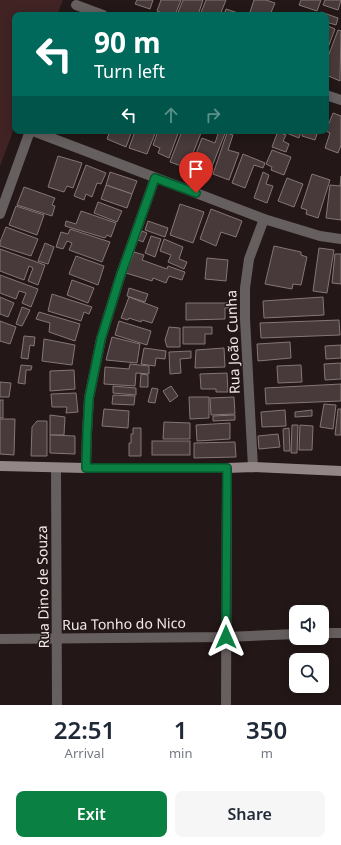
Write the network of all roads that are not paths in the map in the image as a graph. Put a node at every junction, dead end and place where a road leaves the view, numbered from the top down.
1 (77, 3) edge
2 (96, 12) edge
3 (329, 96) edge
4 (341, 100) edge
5 (31, 134) edge
6 (40, 134) edge
7 (155, 178) junction
8 (0, 214) edge
9 (264, 219) junction
10 (341, 239) edge
11 (0, 466) edge
12 (252, 467) junction
13 (56, 468) junction
14 (86, 468) junction
15 (227, 468) junction
16 (341, 471) edge
17 (329, 633) edge
18 (341, 633) edge
19 (289, 634) edge
20 (226, 637) junction
21 (0, 639) edge
22 (57, 639) junction
23 (57, 705) edge
24 (226, 705) edge

1 - 2 street
3 - 4 street
5 - 8 street
6 - 7 street
7 - 9 street
7 - 14 street
9 - 10 street
9 - 12 street, Rua João Cunha
11 - 13 street
12 - 15 street
12 - 16 street
13 - 14 street
13 - 22 street, Rua Dino de Souza
14 - 15 street
15 - 20 street
17 - 18 street
19 - 20 street, Rua Tonho do Nico
20 - 22 street, Rua Tonho do Nico
20 - 24 street
21 - 22 street, Rua Tonho do Nico
22 - 23 street, Rua Dino de Souza

